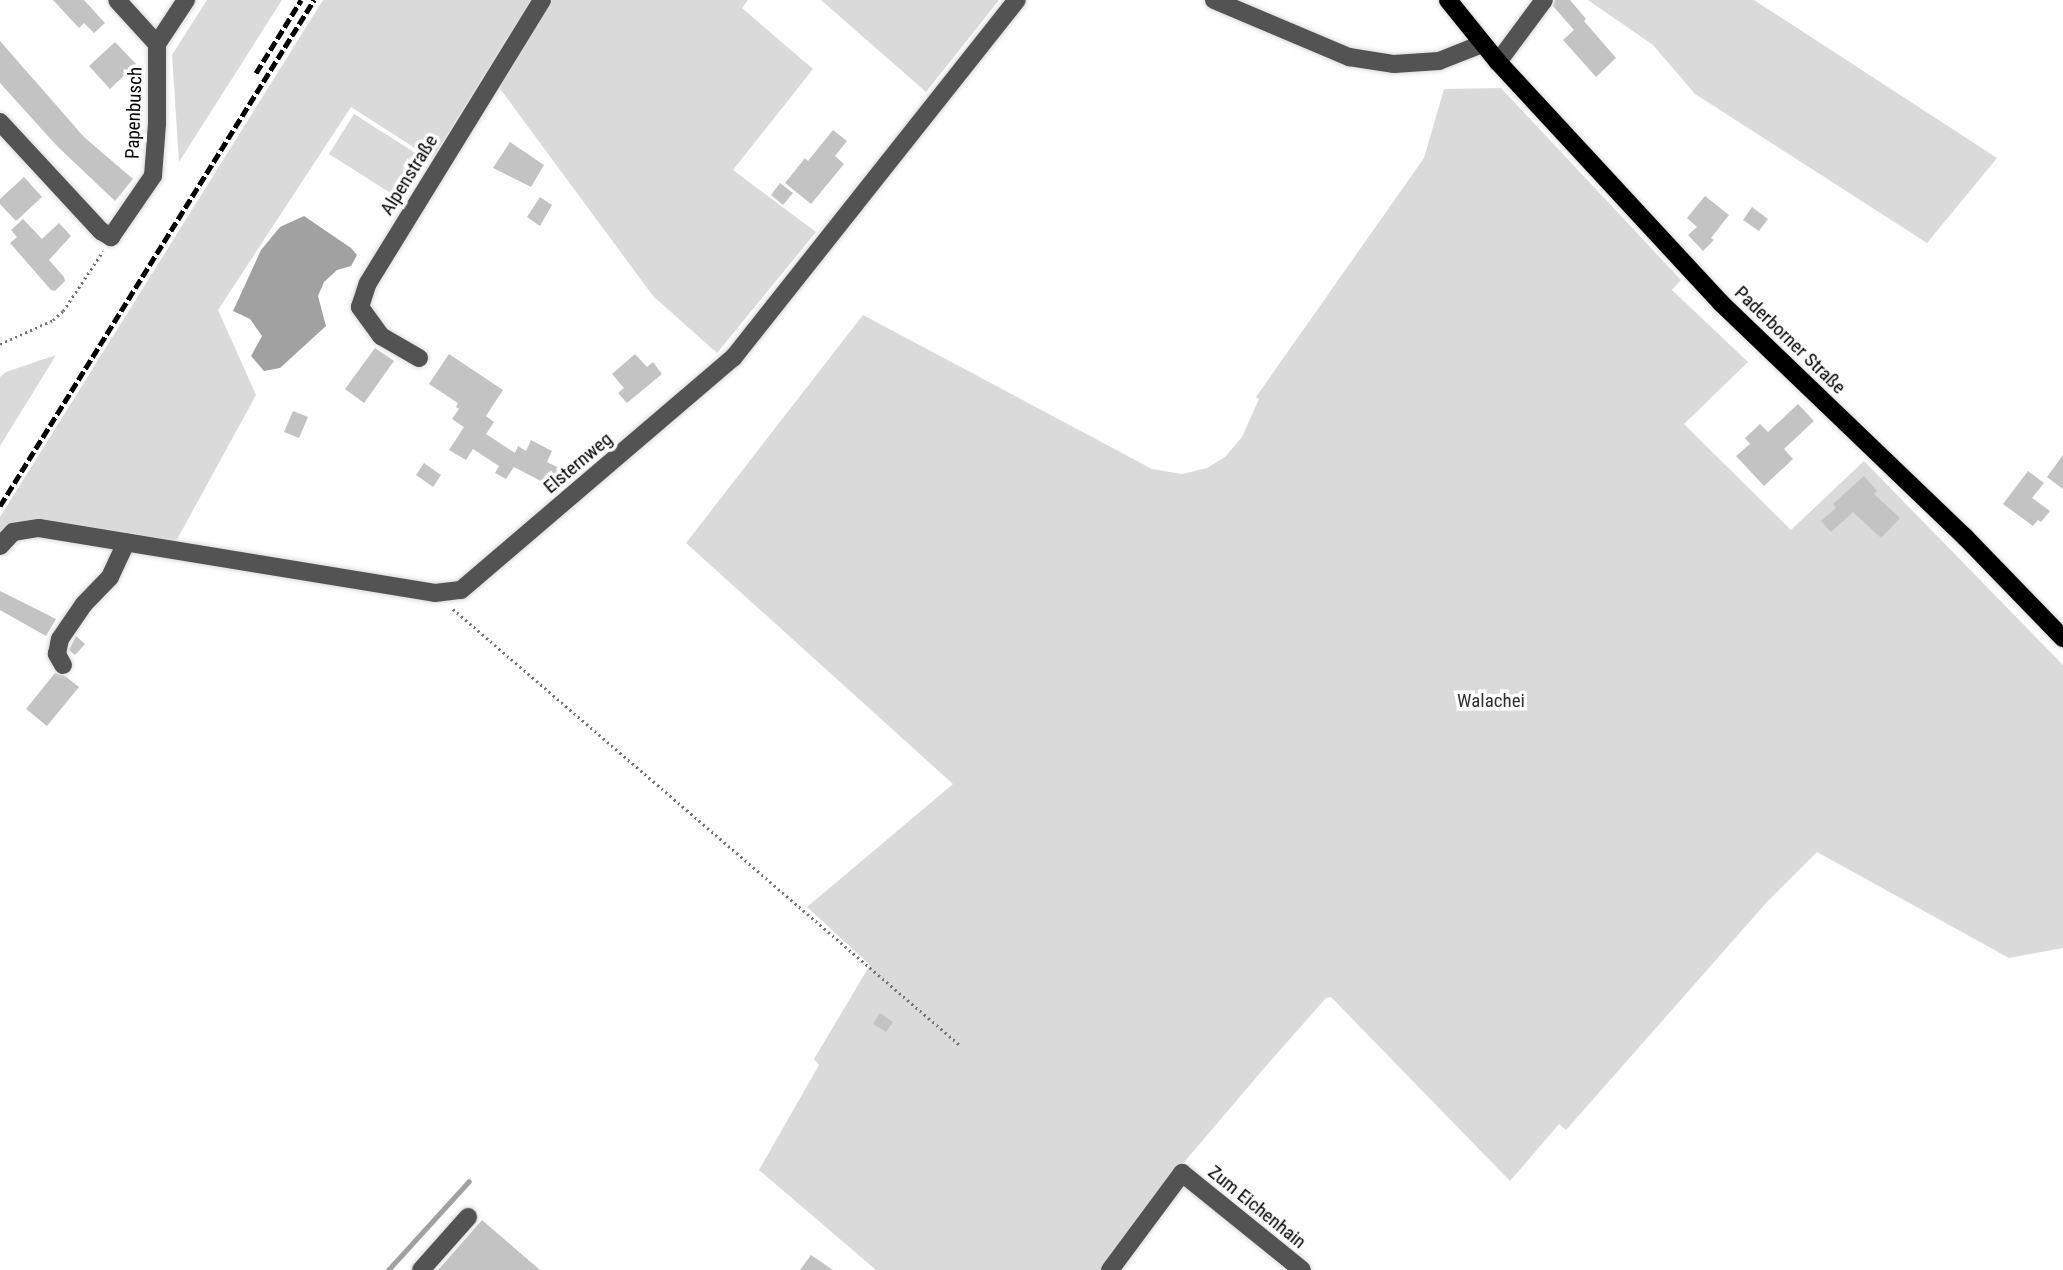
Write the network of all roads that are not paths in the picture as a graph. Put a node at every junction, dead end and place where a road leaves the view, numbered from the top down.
1 (117, 0) edge
2 (186, 0) edge
3 (542, 0) edge
4 (1017, 0) edge
5 (1214, 0) edge
6 (1448, 0) edge
7 (1544, 0) edge
8 (157, 44) junction
9 (1482, 44) junction
10 (1497, 62) junction
11 (0, 121) edge
12 (419, 358) dead end
13 (126, 542) junction
14 (0, 546) edge
15 (2063, 638) edge
16 (63, 665) dead end
17 (468, 1217) dead end
18 (422, 1270) edge
19 (1110, 1270) edge
20 (1302, 1270) edge

1 - 8 street, Papenbusch
2 - 8 street
3 - 12 street, Alpenstraße
4 - 13 street, Elsternweg
5 - 9 street
6 - 9 main road, Paderborner Straße
7 - 10 street
8 - 11 street, Papenbusch
9 - 10 main road, Paderborner Straße
10 - 15 main road, Paderborner Straße
13 - 14 street, Elsternweg
13 - 16 street
17 - 18 street
19 - 20 street, Zum Eichenhain

